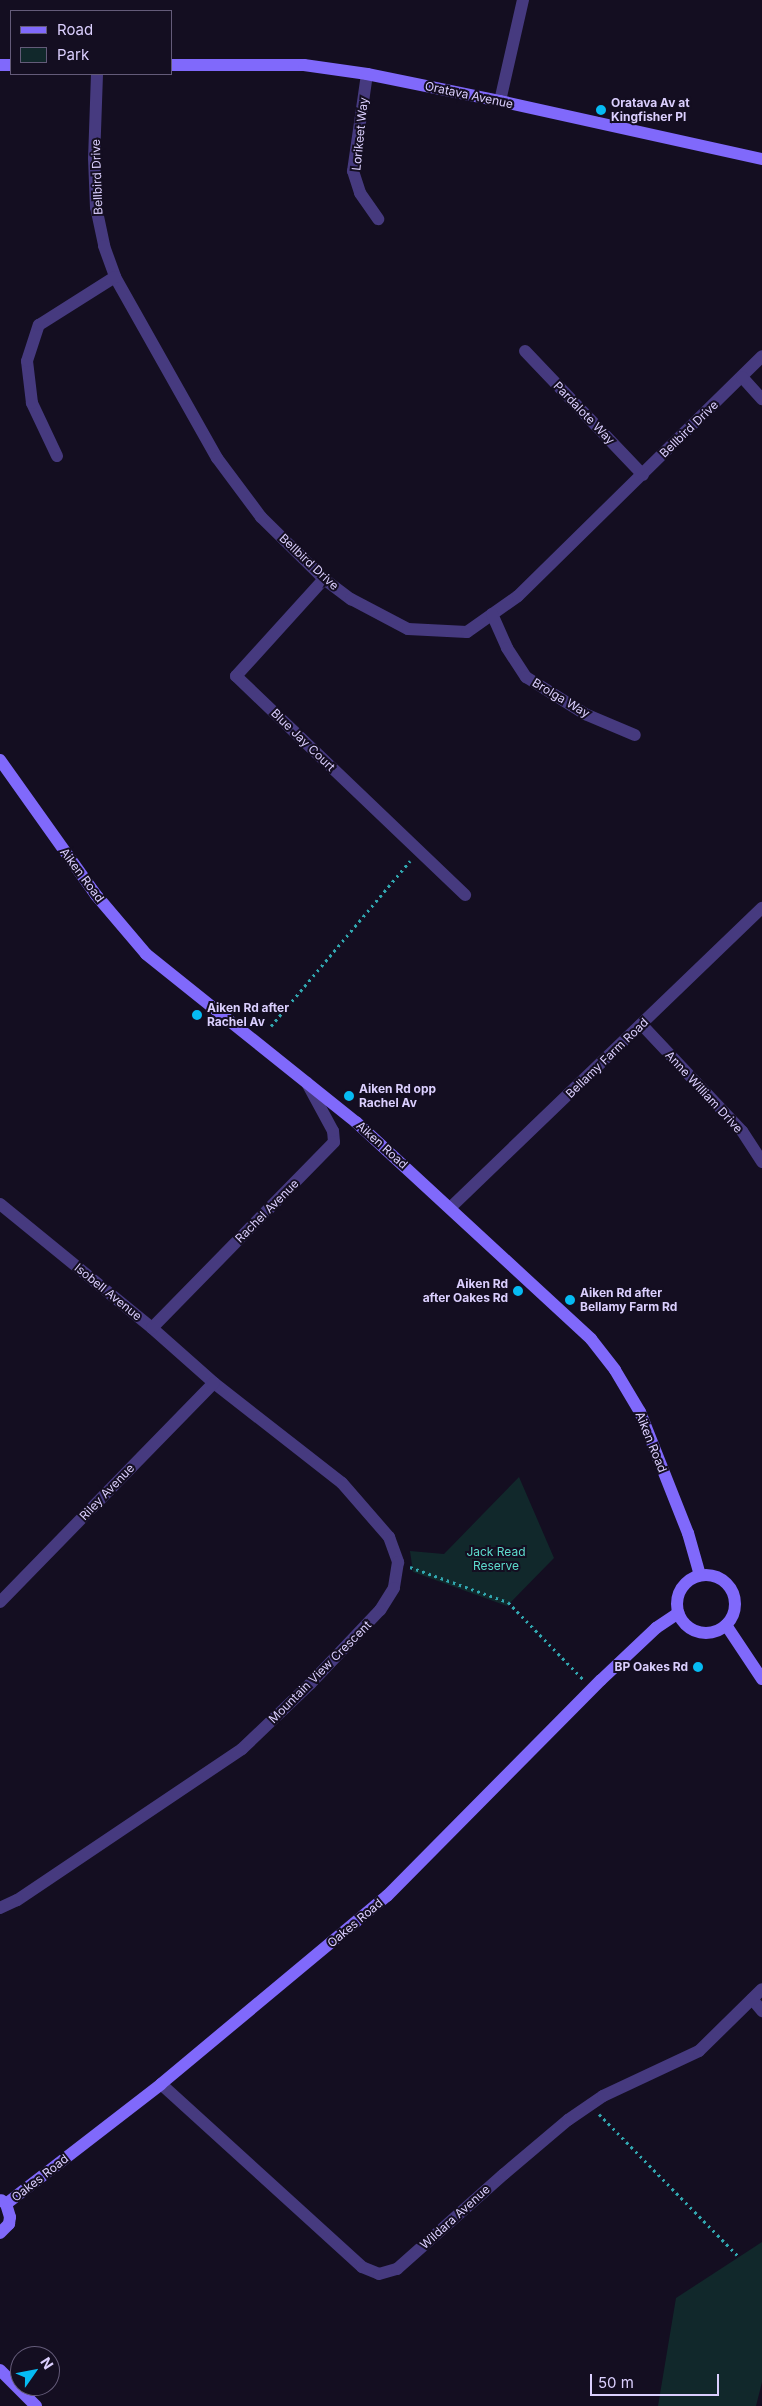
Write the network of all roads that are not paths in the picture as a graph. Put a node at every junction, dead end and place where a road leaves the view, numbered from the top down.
1 (523, 0) edge
2 (172, 65) edge
3 (367, 74) junction
4 (97, 75) edge
5 (500, 101) junction
6 (762, 159) edge
7 (378, 219) dead end
8 (115, 277) junction
9 (525, 351) dead end
10 (762, 356) edge
11 (742, 377) junction
12 (762, 399) edge
13 (56, 456) dead end
14 (643, 474) junction
15 (324, 579) junction
16 (492, 614) junction
17 (635, 735) dead end
18 (0, 760) edge
19 (465, 895) dead end
20 (762, 908) edge
21 (642, 1025) junction
22 (306, 1081) junction
23 (762, 1162) edge
24 (0, 1204) edge
25 (450, 1208) junction
26 (152, 1328) junction
27 (214, 1383) junction
28 (700, 1574) junction
29 (0, 1602) edge
30 (678, 1613) junction
31 (726, 1625) junction
32 (762, 1679) edge
33 (0, 1908) edge
34 (762, 1989) edge
35 (752, 1999) junction
36 (762, 2011) edge
37 (161, 2084) junction
38 (3, 2202) edge
39 (0, 2233) edge
40 (0, 2370) edge
41 (36, 2406) edge

1 - 5 street
2 - 3 street, Oratava Avenue
3 - 5 street, Oratava Avenue
3 - 7 street, Lorikeet Way
4 - 8 street, Bellbird Drive
5 - 6 street, Oratava Avenue
8 - 13 street
8 - 15 street, Bellbird Drive
9 - 14 street, Pardalote Way
10 - 11 street, Bellbird Drive
11 - 12 street
11 - 14 street, Bellbird Drive
14 - 16 street, Bellbird Drive
15 - 16 street, Bellbird Drive
15 - 19 street, Blue Jay Court
16 - 17 street, Brolga Way
18 - 22 street, Aiken Road
20 - 21 street, Bellamy Farm Road
21 - 23 street, Anne William Drive
21 - 25 street, Bellamy Farm Road
22 - 25 street, Aiken Road
22 - 26 street, Rachel Avenue
24 - 26 street, Isobell Avenue
25 - 28 street, Aiken Road
26 - 27 street, Isobell Avenue
27 - 29 street, Riley Avenue
27 - 33 street, Mountain View Crescent
28 - 30 street
28 - 31 street
30 - 31 street
30 - 37 street, Oakes Road
31 - 32 street
34 - 35 street, Wildara Avenue
35 - 36 street
35 - 37 street, Wildara Avenue
37 - 38 street, Oakes Road
38 - 39 street
40 - 41 street

